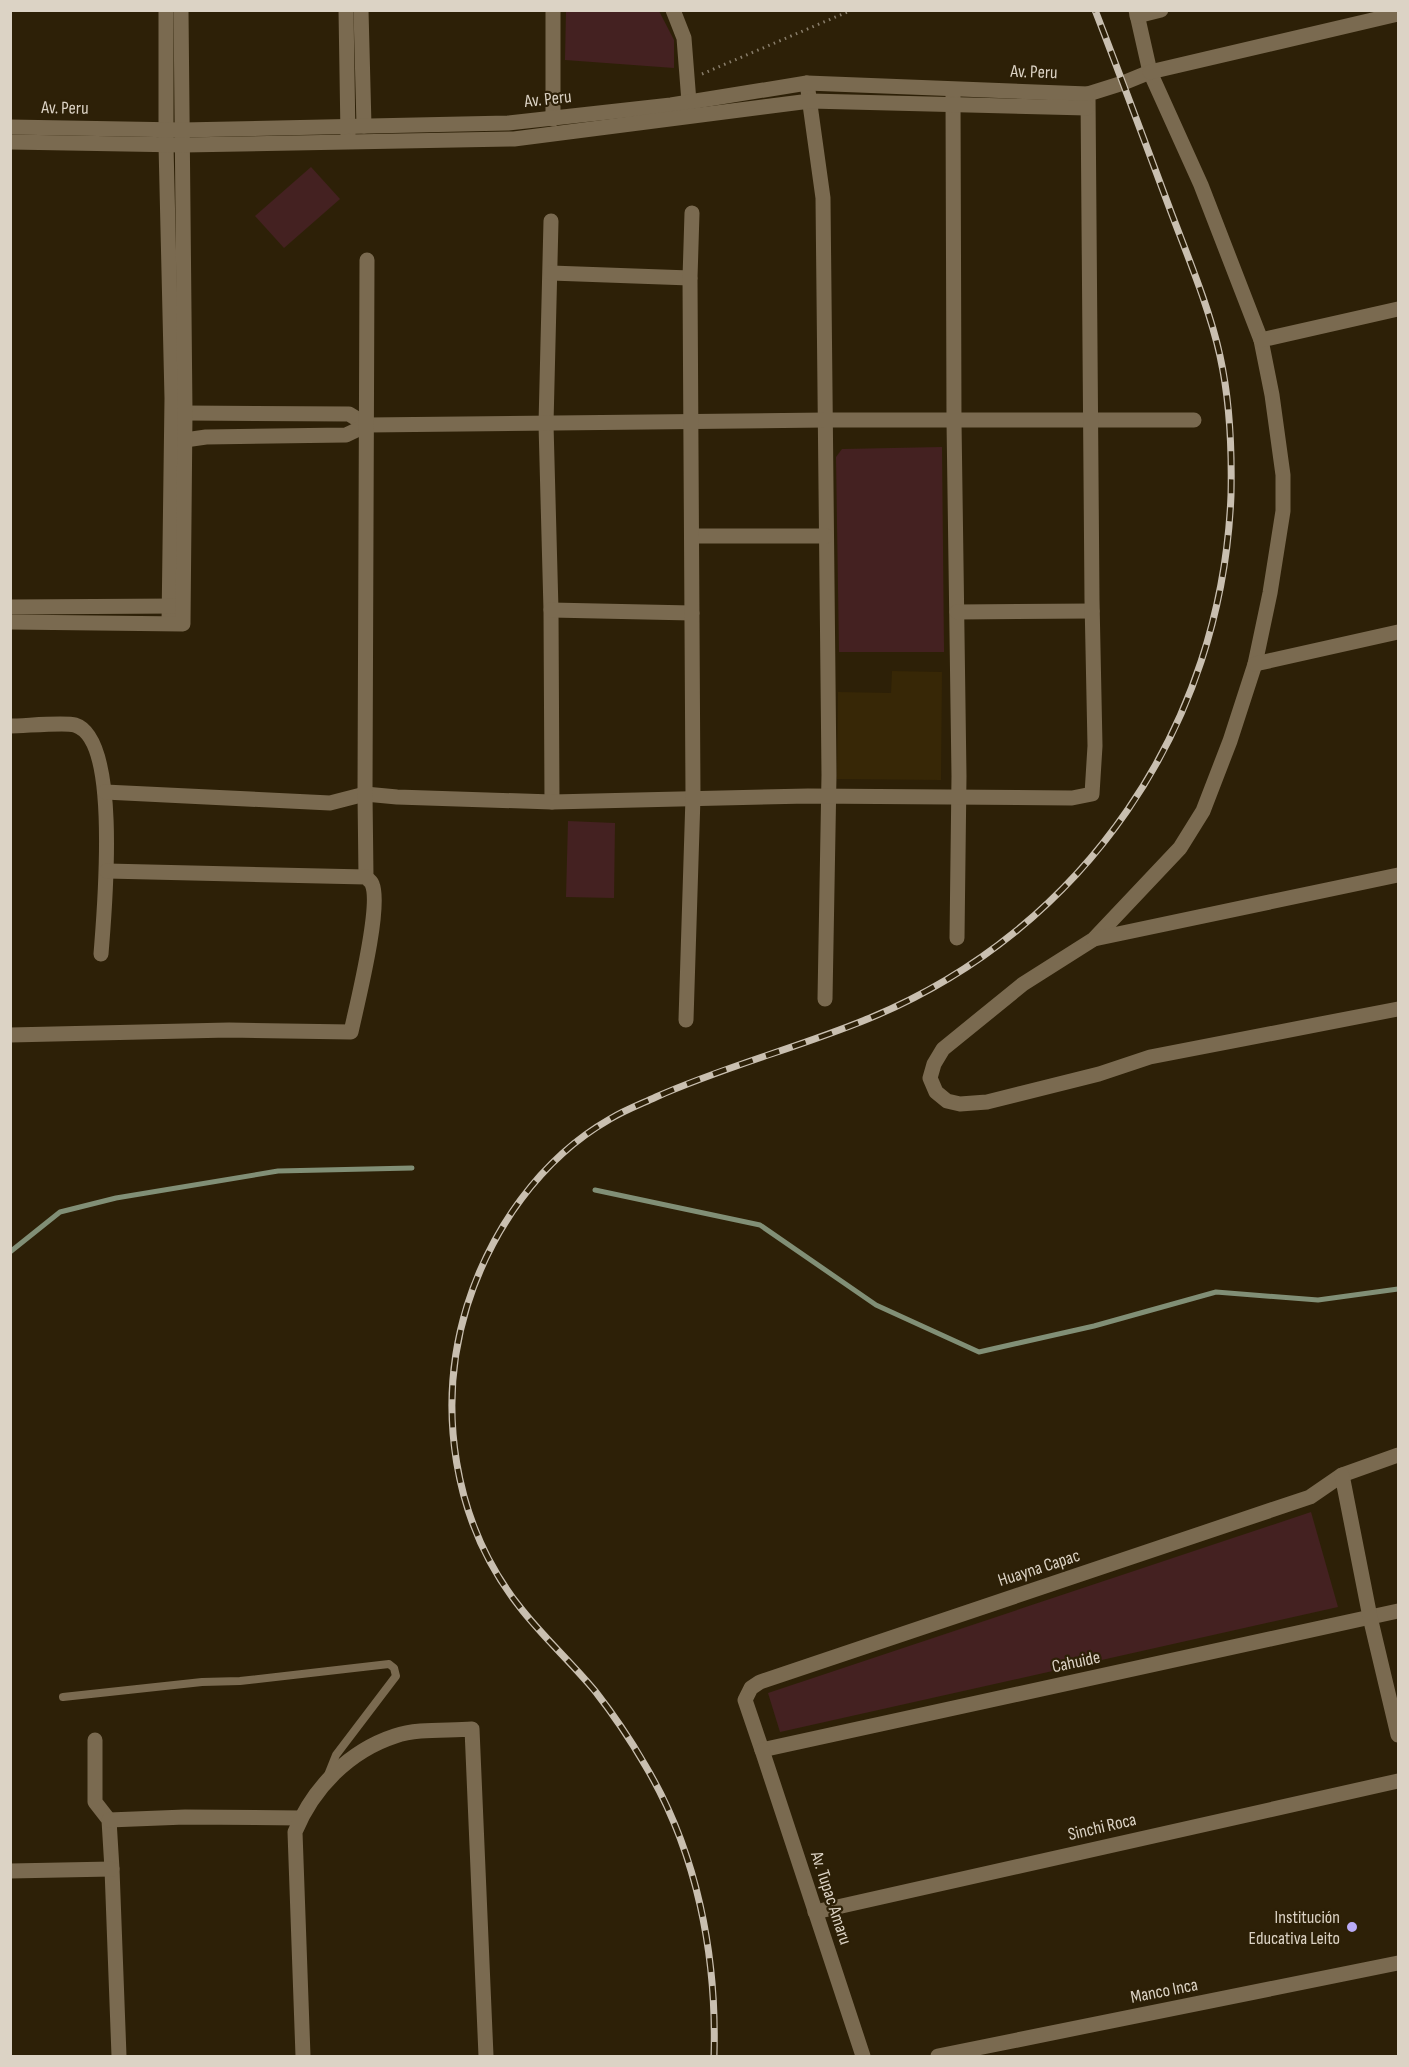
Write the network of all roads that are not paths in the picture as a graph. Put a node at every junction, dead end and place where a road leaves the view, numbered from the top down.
1 (166, 10) edge
2 (181, 10) edge
3 (346, 10) edge
4 (361, 10) edge
5 (553, 10) edge
6 (673, 10) edge
7 (1161, 10) edge
8 (1136, 13) edge
9 (1398, 14) edge
10 (1150, 72) junction
11 (807, 83) junction
12 (953, 89) junction
13 (810, 100) junction
14 (1087, 101) junction
15 (689, 102) junction
16 (953, 106) junction
17 (552, 118) junction
18 (10, 127) edge
19 (166, 129) junction
20 (182, 130) junction
21 (356, 134) junction
22 (10, 142) edge
23 (166, 145) junction
24 (183, 146) junction
25 (692, 213) dead end
26 (551, 221) dead end
27 (367, 260) dead end
28 (551, 273) junction
29 (690, 278) junction
30 (1398, 309) edge
31 (1261, 340) junction
32 (185, 413) junction
33 (825, 420) junction
34 (1090, 420) junction
35 (1194, 420) dead end
36 (954, 421) junction
37 (692, 423) junction
38 (546, 424) junction
39 (367, 425) junction
40 (185, 440) junction
41 (692, 536) junction
42 (826, 536) junction
43 (176, 606) junction
44 (10, 607) edge
45 (551, 610) junction
46 (1092, 610) junction
47 (957, 612) junction
48 (692, 613) junction
49 (10, 622) edge
50 (1398, 632) edge
51 (1255, 664) junction
52 (10, 726) edge
53 (105, 792) junction
54 (365, 794) junction
55 (829, 796) junction
56 (693, 797) junction
57 (960, 798) junction
58 (552, 802) junction
59 (106, 871) junction
60 (1398, 875) edge
61 (366, 877) junction
62 (957, 938) dead end
63 (1094, 939) junction
64 (101, 954) dead end
65 (825, 999) dead end
66 (1398, 1009) edge
67 (686, 1020) dead end
68 (10, 1035) edge
69 (1398, 1455) edge
70 (1342, 1475) junction
71 (1398, 1611) edge
72 (1370, 1617) junction
73 (63, 1697) dead end
74 (1398, 1735) edge
75 (95, 1740) dead end
76 (762, 1750) junction
77 (325, 1781) junction
78 (1398, 1781) edge
79 (301, 1818) junction
80 (108, 1820) junction
81 (112, 1869) junction
82 (10, 1871) edge
83 (815, 1912) junction
84 (1398, 1963) edge
85 (119, 2056) edge
86 (303, 2056) edge
87 (486, 2056) edge
88 (863, 2056) edge
89 (938, 2056) edge

1 - 19 street
2 - 20 street
3 - 21 street
4 - 21 street
5 - 17 street
6 - 15 street
7 - 8 street
8 - 10 street
9 - 10 street
10 - 14 street
10 - 31 street
11 - 12 street, Av. Peru
11 - 13 street
11 - 15 street, Av. Peru
12 - 14 street, Av. Peru
12 - 16 street
13 - 16 street
13 - 21 street
13 - 33 street
14 - 16 street
14 - 34 street
15 - 17 street, Av. Peru
16 - 36 street
17 - 21 street, Av. Peru
18 - 19 street, Av. Peru
19 - 20 street, Av. Peru
19 - 23 street
20 - 21 street, Av. Peru
20 - 24 street
21 - 24 street
22 - 23 street
23 - 24 street
23 - 43 street
24 - 32 street
25 - 29 street
26 - 28 street
27 - 39 street
28 - 29 street
28 - 38 street
29 - 37 street
30 - 31 street
31 - 51 street
32 - 39 street
32 - 40 street
33 - 36 street
33 - 37 street
33 - 42 street
34 - 35 street
34 - 36 street
34 - 46 street
36 - 47 street
37 - 38 street
37 - 41 street
38 - 39 street
38 - 45 street
39 - 40 street
39 - 54 street
40 - 43 street
41 - 42 street
41 - 48 street
42 - 55 street
43 - 44 street
43 - 49 street
45 - 48 street
45 - 58 street
46 - 47 street
46 - 57 street
47 - 57 street
48 - 56 street
50 - 51 street
51 - 63 street
52 - 53 street
53 - 54 street
53 - 59 street
54 - 58 street
54 - 61 street
55 - 56 street
55 - 57 street
55 - 65 street
56 - 58 street
56 - 67 street
57 - 62 street
59 - 61 street
59 - 64 street
60 - 63 street
61 - 68 street
63 - 66 street
69 - 70 street, Huayna Capac
70 - 72 street
70 - 76 street, Huayna Capac
71 - 72 street, Cahuide
72 - 74 street
72 - 76 street, Cahuide
73 - 77 lane
75 - 80 street
76 - 83 street, Av. Tupac Amaru
77 - 79 street
77 - 87 street
78 - 83 street, Sinchi Roca
79 - 80 street
79 - 86 street
80 - 81 street
81 - 82 street
81 - 85 street
83 - 88 street, Av. Tupac Amaru
84 - 89 street, Manco Inca

